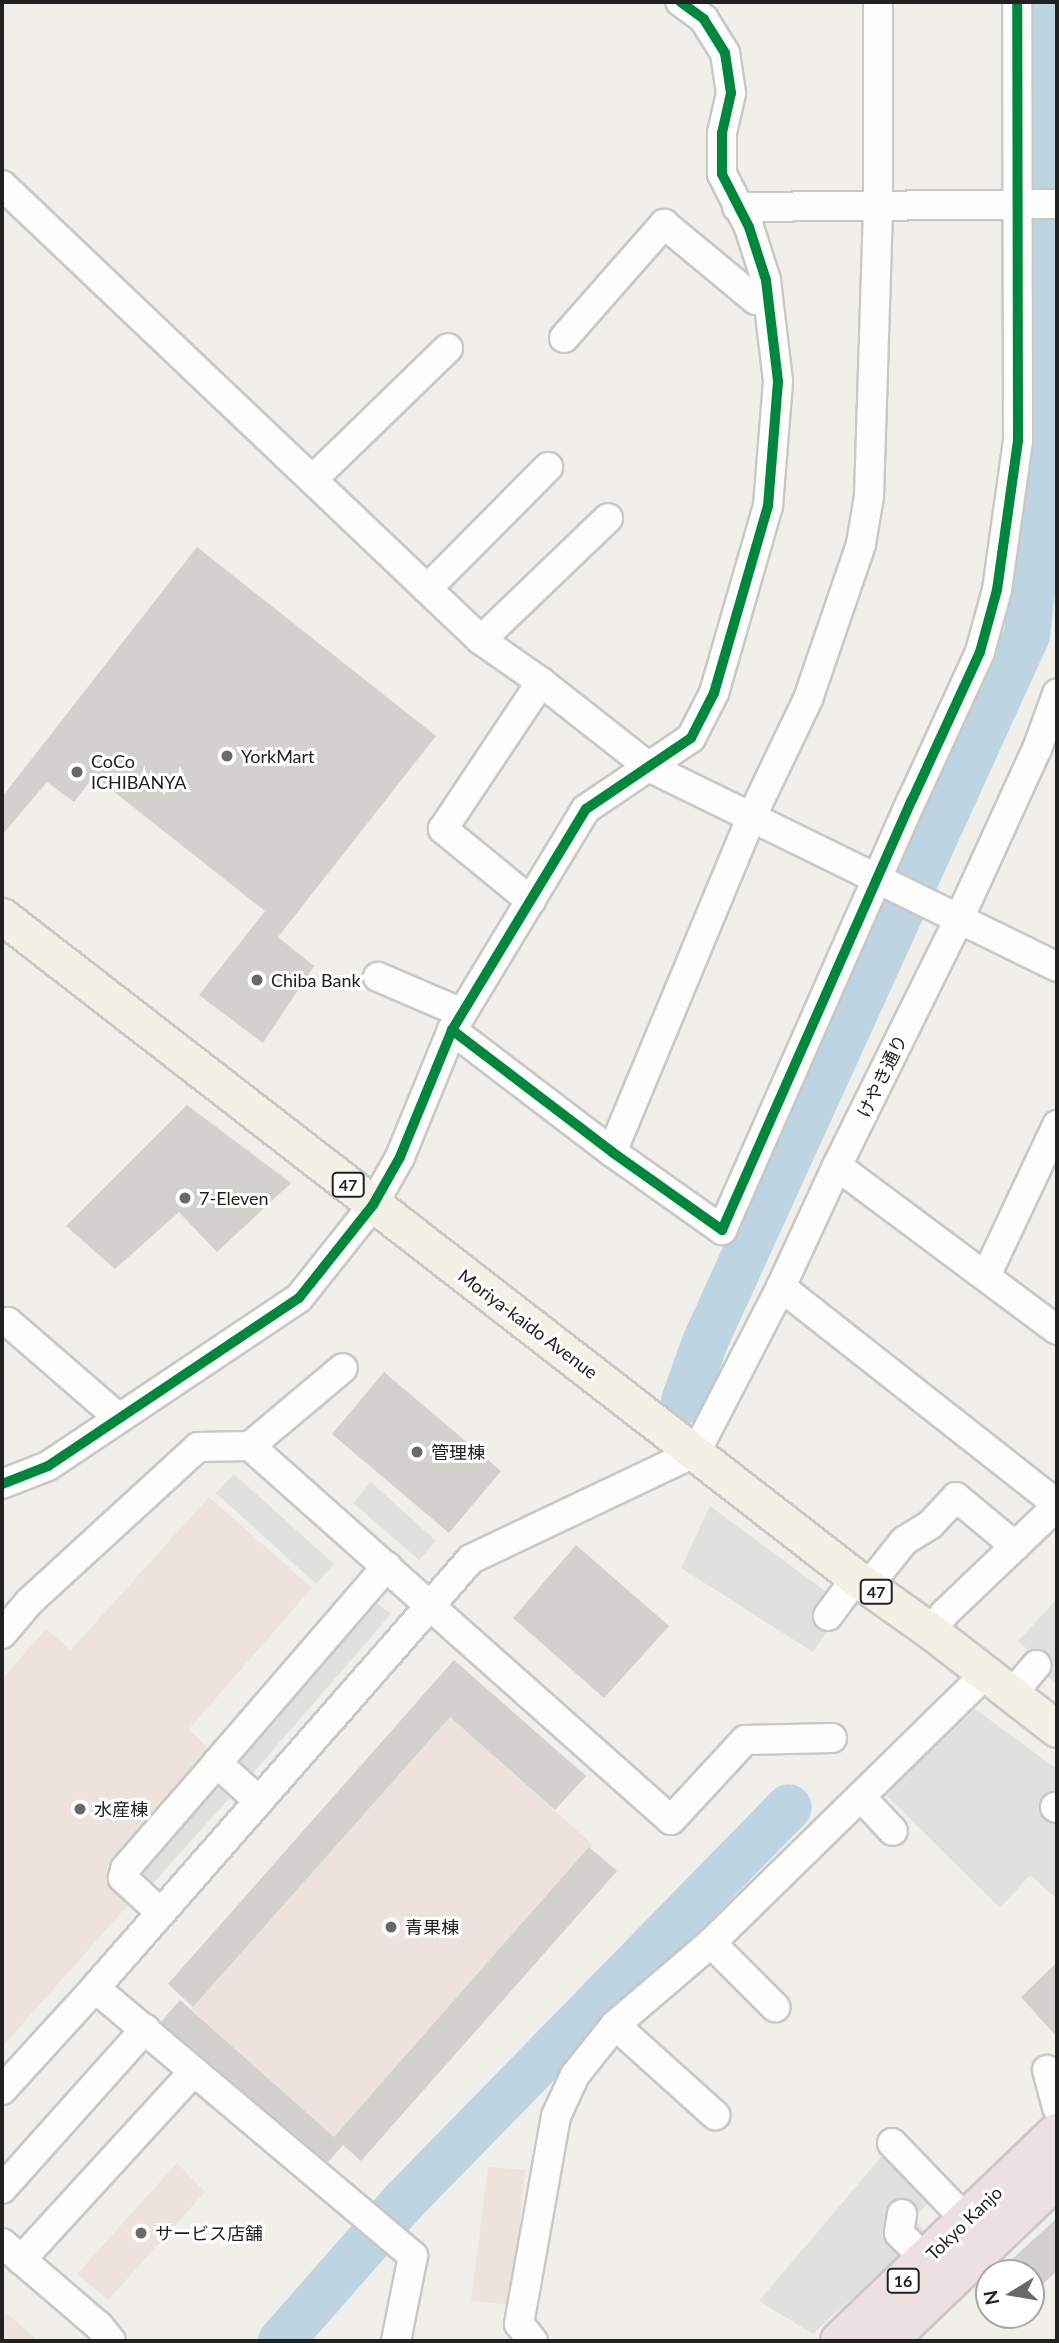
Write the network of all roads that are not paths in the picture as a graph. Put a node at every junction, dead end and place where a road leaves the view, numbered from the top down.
1 (681, 2) edge
2 (878, 2) edge
3 (1017, 2) edge
4 (2, 185) edge
5 (1034, 204) edge
6 (878, 206) junction
7 (737, 207) junction
8 (767, 298) junction
9 (565, 338) dead end
10 (448, 348) dead end
11 (548, 467) dead end
12 (313, 479) junction
13 (608, 518) dead end
14 (427, 589) junction
15 (481, 640) junction
16 (541, 682) junction
17 (1057, 694) edge
18 (649, 767) junction
19 (751, 818) junction
20 (877, 880) junction
21 (531, 901) junction
22 (2, 916) edge
23 (959, 919) junction
24 (1057, 967) edge
25 (378, 977) dead end
26 (457, 1022) junction
27 (1057, 1125) edge
28 (612, 1152) junction
29 (837, 1166) junction
30 (373, 1205) junction
31 (986, 1276) junction
32 (781, 1287) junction
33 (8, 1322) dead end
34 (1057, 1330) edge
35 (344, 1368) dead end
36 (119, 1418) junction
37 (250, 1446) junction
38 (696, 1452) junction
39 (2, 1484) edge
40 (1057, 1505) edge
41 (1015, 1546) junction
42 (387, 1566) junction
43 (862, 1582) junction
44 (430, 1605) junction
45 (828, 1616) dead end
46 (932, 1632) junction
47 (2, 1634) edge
48 (1036, 1665) dead end
49 (999, 1684) junction
50 (1052, 1715) edge
51 (825, 1739) dead end
52 (217, 1763) junction
53 (862, 1797) junction
54 (259, 1801) junction
55 (893, 1830) dead end
56 (161, 1913) junction
57 (711, 1943) junction
58 (95, 1989) junction
59 (775, 2007) dead end
60 (615, 2025) junction
61 (145, 2029) junction
62 (1047, 2070) dead end
63 (194, 2072) junction
64 (2, 2090) edge
65 (1057, 2108) edge
66 (715, 2115) dead end
67 (1057, 2133) edge
68 (892, 2143) dead end
69 (1057, 2178) edge
70 (2, 2189) edge
71 (902, 2214) dead end
72 (967, 2221) junction
73 (11, 2251) edge
74 (926, 2260) junction
75 (111, 2341) edge
76 (396, 2341) edge
77 (533, 2341) edge
78 (840, 2341) edge
79 (887, 2341) edge

1 - 7 street
2 - 6 street
3 - 5 street
4 - 12 street
5 - 6 street
5 - 20 street
6 - 7 street
6 - 19 street
7 - 8 street
8 - 9 street
8 - 18 street
10 - 12 street
11 - 14 street
12 - 14 street
13 - 15 street
14 - 15 street
15 - 16 street
16 - 18 street
16 - 21 street
17 - 23 street, けやき通り
18 - 19 street
18 - 21 street
19 - 20 street
19 - 28 street
20 - 23 street
20 - 28 street
21 - 26 street
22 - 30 main road, Moriya-kaido Avenue / 47
23 - 24 street
23 - 29 street, けやき通り
25 - 26 street
26 - 28 street
26 - 30 street
27 - 31 street
29 - 31 street
29 - 32 street, けやき通り
30 - 36 street
30 - 38 main road, Moriya-kaido Avenue / 47
31 - 34 street
32 - 38 street, けやき通り
32 - 40 street
33 - 36 street
35 - 37 street
36 - 39 street
37 - 42 street
37 - 47 street
38 - 43 main road, Moriya-kaido Avenue / 47
38 - 44 street
40 - 41 street
41 - 43 street
41 - 46 street
42 - 44 street
42 - 52 street
43 - 45 street
43 - 46 main road, Moriya-kaido Avenue / 47
44 - 51 street
44 - 54 street
46 - 49 main road, Moriya-kaido Avenue / 47
48 - 49 street
49 - 50 main road, Moriya-kaido Avenue / 47
49 - 53 street
52 - 54 street
52 - 56 street
53 - 55 street
53 - 57 street
54 - 56 street
56 - 58 street
57 - 59 street
57 - 60 street
58 - 61 street
58 - 64 street
60 - 66 street
60 - 77 street
61 - 63 street
61 - 70 street
62 - 65 street
63 - 73 street
63 - 76 street
67 - 72 highway, Tokyo Kanjo / 16
68 - 72 street
69 - 79 highway, Tokyo Kanjo / 16
71 - 74 street
72 - 74 highway, Tokyo Kanjo / 16
73 - 75 street
74 - 78 highway, Tokyo Kanjo / 16

